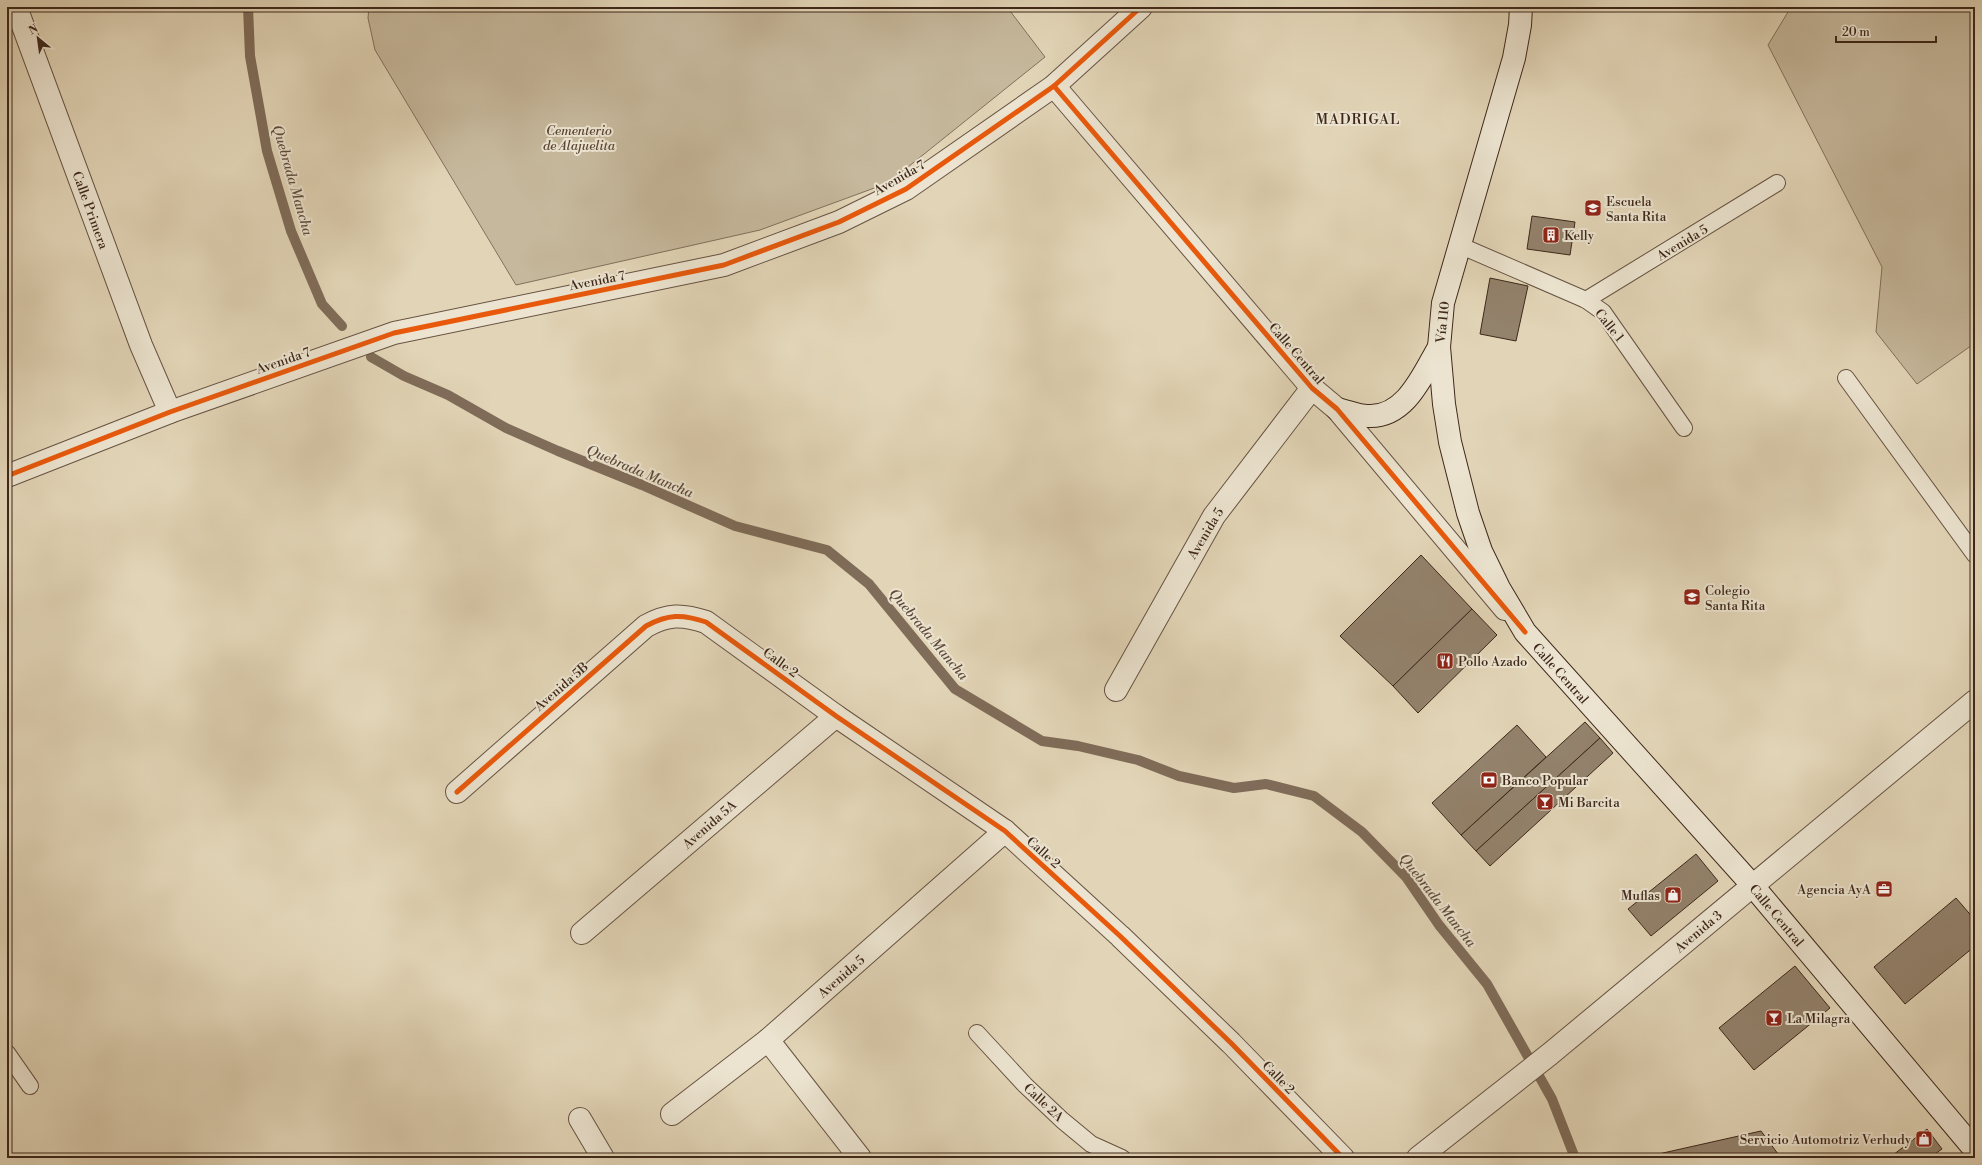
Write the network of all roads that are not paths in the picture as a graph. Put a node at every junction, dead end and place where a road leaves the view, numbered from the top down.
1 (16, 7) edge
2 (1141, 7) edge
3 (1521, 7) edge
4 (1054, 86) junction
5 (1777, 183) dead end
6 (1459, 245) junction
7 (1586, 300) junction
8 (1439, 347) junction
9 (1846, 378) dead end
10 (1312, 388) junction
11 (1337, 409) junction
12 (170, 412) junction
13 (1684, 428) dead end
14 (7, 476) edge
15 (1975, 555) edge
16 (688, 616) joint
17 (1524, 632) junction
18 (1116, 690) dead end
19 (1975, 701) edge
20 (836, 716) junction
21 (457, 792) dead end
22 (1005, 831) junction
23 (1753, 886) junction
24 (582, 933) dead end
25 (977, 1033) dead end
26 (768, 1040) junction
27 (7, 1053) edge
28 (30, 1086) dead end
29 (672, 1114) dead end
30 (580, 1119) dead end
31 (1975, 1150) edge
32 (604, 1158) edge
33 (860, 1158) edge
34 (1122, 1158) edge
35 (1343, 1158) edge
36 (1418, 1158) edge

1 - 12 street, Calle Primera
2 - 4 street, Avenida 7
3 - 6 street, Vía 110
4 - 10 street, Calle Central
4 - 12 street, Avenida 7
5 - 7 lane, Avenida 5
6 - 7 lane, Calle 1
6 - 8 street, Vía 110
7 - 13 lane, Calle 1
8 - 11 street
8 - 17 street, Vía 110
9 - 15 lane
10 - 11 street, Calle Central
10 - 18 street, Avenida 5
11 - 17 street, Calle Central
12 - 14 street, Avenida 7
16 - 20 street, Calle 2
16 - 21 street, Avenida 5B
17 - 23 street, Calle Central
19 - 23 street, Avenida 3
20 - 22 street, Calle 2
20 - 24 street, Avenida 5A
22 - 26 street, Avenida 5
22 - 35 street, Calle 2
23 - 31 street, Calle Central
23 - 36 street, Avenida 3
25 - 34 lane, Calle 2A
26 - 29 street, Avenida 5
26 - 33 street
27 - 28 lane
30 - 32 street

